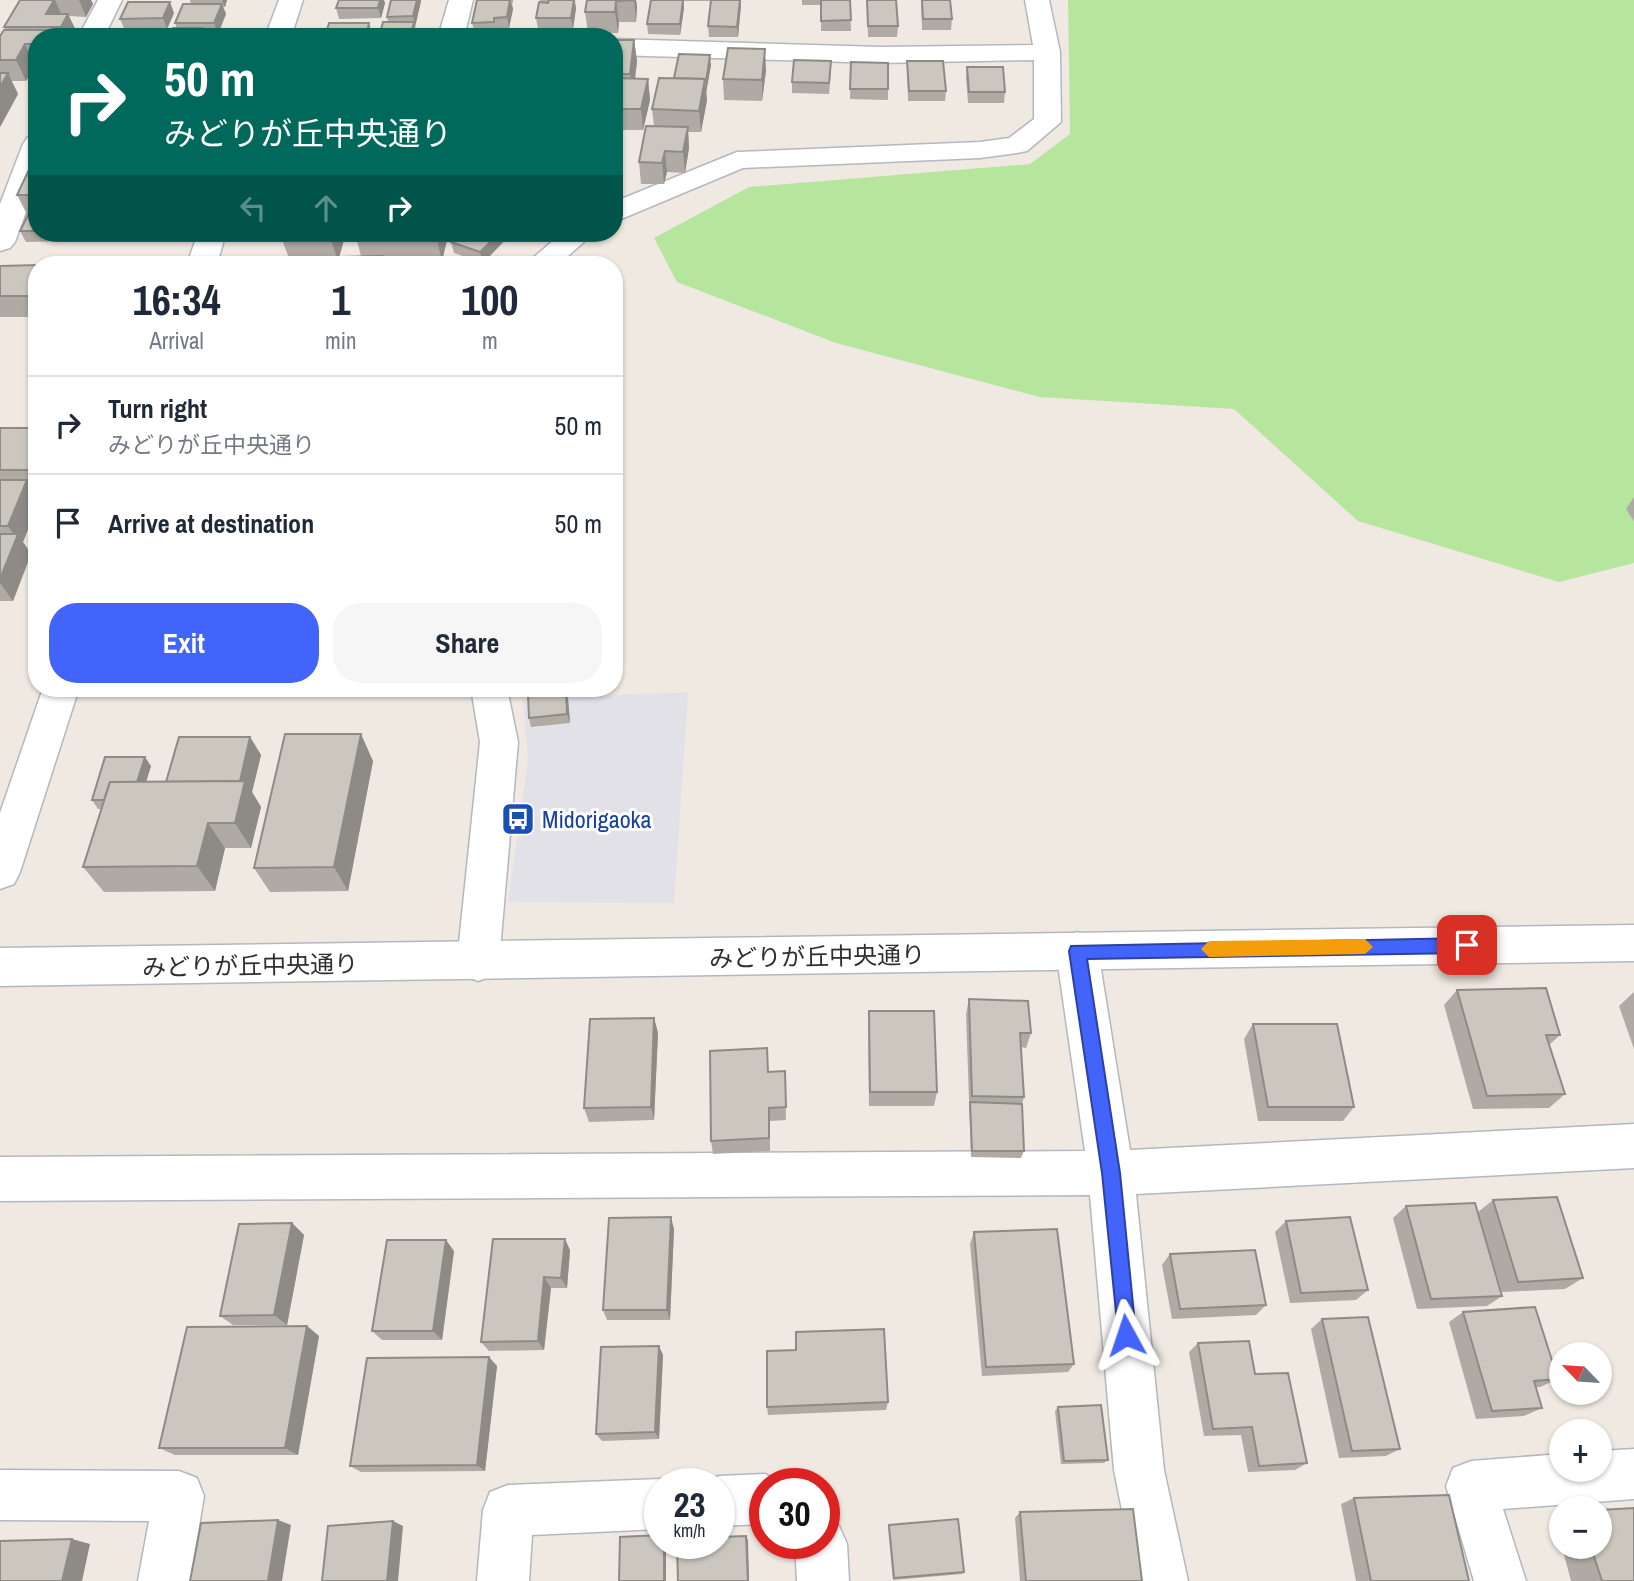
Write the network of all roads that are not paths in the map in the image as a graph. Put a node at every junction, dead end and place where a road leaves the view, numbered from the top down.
1 (110, 0) edge
2 (291, 0) edge
3 (461, 0) edge
4 (1037, 0) edge
5 (96, 28) edge
6 (281, 28) edge
7 (453, 28) edge
8 (623, 47) edge
9 (1047, 52) junction
10 (28, 168) edge
11 (623, 203) edge
12 (0, 242) edge
13 (569, 242) edge
14 (551, 256) edge
15 (58, 697) edge
16 (491, 697) edge
17 (0, 872) edge
18 (1634, 943) edge
19 (1077, 951) junction
20 (478, 962) junction
21 (0, 967) edge
22 (1634, 1146) edge
23 (1111, 1173) junction
24 (0, 1179) edge
25 (1634, 1474) edge
26 (0, 1495) edge
27 (644, 1505) edge
28 (822, 1559) edge
29 (164, 1581) edge
30 (503, 1581) edge
31 (823, 1581) edge
32 (1162, 1581) edge
33 (1500, 1581) edge

1 - 5 street
2 - 6 street
3 - 7 street
4 - 9 street
8 - 9 street
9 - 11 street
10 - 12 street
13 - 14 street
15 - 17 street
16 - 20 street
18 - 19 street, みどりが丘中央通り
19 - 20 street, みどりが丘中央通り
19 - 23 street
20 - 21 street, みどりが丘中央通り
22 - 23 street
23 - 24 street
23 - 32 street
25 - 33 street
26 - 29 street
27 - 30 street
28 - 31 street

